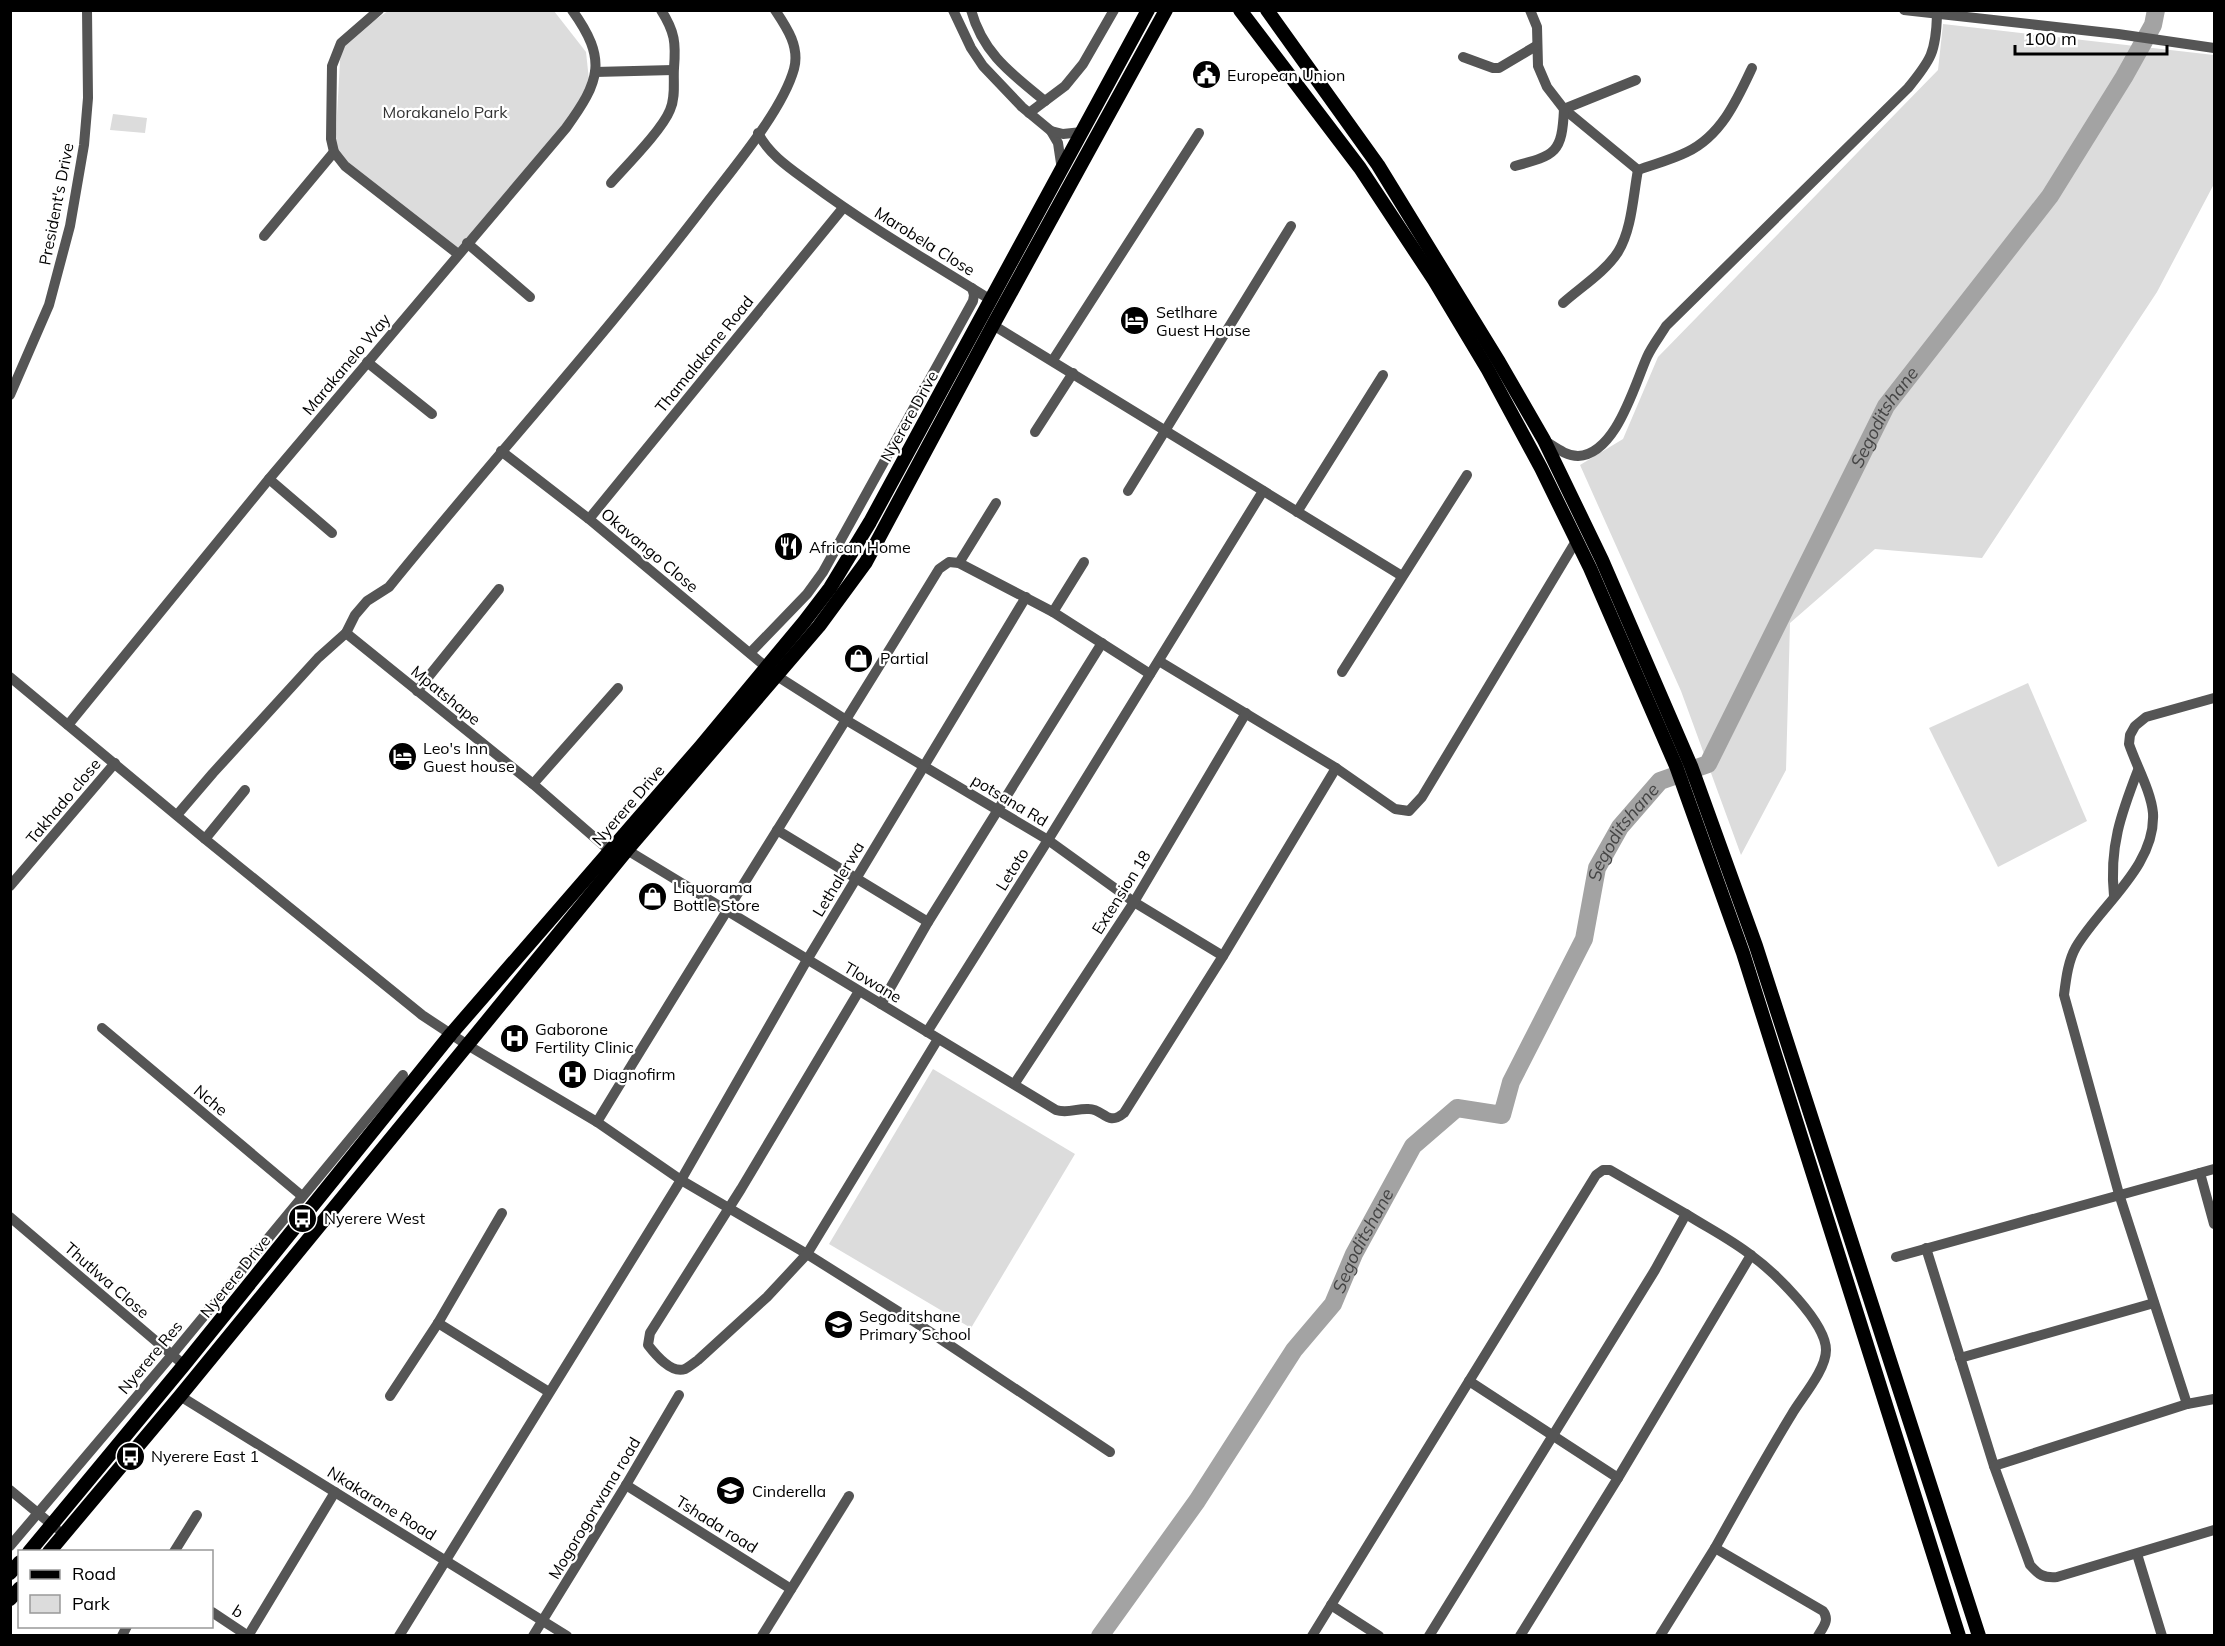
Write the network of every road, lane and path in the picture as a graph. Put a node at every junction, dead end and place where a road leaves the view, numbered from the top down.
1 (87, 10) edge
2 (359, 10) edge
3 (379, 10) edge
4 (572, 10) edge
5 (661, 10) edge
6 (775, 10) edge
7 (953, 10) edge
8 (971, 10) edge
9 (1114, 10) edge
10 (1148, 10) edge
11 (1173, 10) edge
12 (1240, 10) edge
13 (1266, 10) edge
14 (1530, 10) edge
15 (1904, 10) edge
16 (1164, 15) edge
17 (1937, 15) junction
18 (367, 20) junction
19 (1536, 46) junction
20 (2214, 48) edge
21 (1463, 57) dead end
22 (1752, 68) dead end
23 (673, 70) junction
24 (595, 72) junction
25 (1636, 80) dead end
26 (1045, 101) junction
27 (1564, 109) junction
28 (1029, 113) junction
29 (1051, 131) junction
30 (1082, 132) junction
31 (758, 133) junction
32 (1199, 133) dead end
33 (334, 152) junction
34 (1515, 166) dead end
35 (1062, 170) junction
36 (1638, 170) junction
37 (611, 183) dead end
38 (843, 208) junction
39 (1292, 226) dead end
40 (264, 236) dead end
41 (467, 243) junction
42 (458, 254) junction
43 (972, 288) junction
44 (530, 297) dead end
45 (991, 300) junction
46 (1563, 303) dead end
47 (993, 325) junction
48 (1053, 360) junction
49 (367, 362) junction
50 (1072, 373) junction
51 (1383, 375) dead end
52 (10, 395) edge
53 (432, 414) dead end
54 (1166, 431) junction
55 (1035, 432) dead end
56 (1545, 440) junction
57 (501, 452) junction
58 (1467, 475) dead end
59 (269, 479) junction
60 (1128, 491) dead end
61 (1263, 491) junction
62 (996, 503) dead end
63 (1297, 512) junction
64 (589, 519) junction
65 (332, 533) dead end
66 (1576, 541) junction
67 (1084, 562) dead end
68 (959, 563) junction
69 (1402, 576) junction
70 (500, 589) dead end
71 (1026, 597) junction
72 (1053, 612) junction
73 (345, 633) junction
74 (1102, 643) junction
75 (750, 653) junction
76 (1159, 661) junction
77 (766, 666) junction
78 (1342, 672) dead end
79 (1150, 674) junction
80 (777, 676) junction
81 (10, 677) edge
82 (618, 687) dead end
83 (417, 691) junction
84 (2214, 698) edge
85 (1246, 713) junction
86 (846, 720) junction
87 (68, 725) junction
88 (115, 763) junction
89 (923, 765) junction
90 (1336, 768) junction
91 (2138, 770) junction
92 (532, 784) junction
93 (245, 790) dead end
94 (999, 810) junction
95 (177, 815) junction
96 (777, 830) junction
97 (205, 838) junction
98 (1048, 840) junction
99 (627, 850) junction
100 (610, 851) junction
101 (856, 877) junction
102 (10, 886) edge
103 (2114, 896) junction
104 (1134, 902) junction
105 (726, 910) junction
106 (928, 922) junction
107 (1223, 956) junction
108 (807, 960) junction
109 (859, 991) junction
110 (881, 1004) junction
111 (102, 1028) dead end
112 (927, 1032) junction
113 (451, 1034) junction
114 (938, 1039) junction
115 (468, 1046) junction
116 (403, 1075) dead end
117 (1015, 1083) junction
118 (597, 1122) junction
119 (2214, 1169) edge
120 (2200, 1173) junction
121 (681, 1180) junction
122 (2119, 1194) junction
123 (302, 1196) junction
124 (729, 1208) junction
125 (502, 1213) dead end
126 (1686, 1214) junction
127 (10, 1217) edge
128 (2214, 1224) edge
129 (1926, 1248) junction
130 (807, 1254) junction
131 (1751, 1255) junction
132 (1896, 1257) dead end
133 (2154, 1303) junction
134 (438, 1323) junction
135 (171, 1356) junction
136 (1960, 1358) junction
137 (184, 1365) junction
138 (1469, 1380) junction
139 (549, 1392) junction
140 (679, 1395) dead end
141 (180, 1396) junction
142 (390, 1396) dead end
143 (2214, 1399) edge
144 (2187, 1404) junction
145 (1552, 1436) junction
146 (1110, 1452) dead end
147 (1994, 1466) junction
148 (1618, 1478) junction
149 (626, 1485) junction
150 (10, 1490) edge
151 (336, 1492) junction
152 (849, 1496) dead end
153 (38, 1513) junction
154 (197, 1515) dead end
155 (57, 1529) junction
156 (2214, 1530) edge
157 (10, 1546) edge
158 (1715, 1548) junction
159 (30, 1550) edge
160 (48, 1550) edge
161 (175, 1550) edge
162 (2137, 1554) junction
163 (445, 1560) junction
164 (791, 1589) junction
165 (1331, 1605) junction
166 (213, 1613) edge
167 (543, 1620) junction
168 (248, 1635) edge
169 (399, 1635) edge
170 (533, 1635) edge
171 (567, 1635) edge
172 (762, 1635) edge
173 (1312, 1635) edge
174 (1379, 1635) edge
175 (1429, 1635) edge
176 (1520, 1635) edge
177 (1660, 1635) edge
178 (1818, 1635) edge
179 (1959, 1635) edge
180 (1979, 1635) edge
181 (2162, 1635) edge

1 - 52 street, President's Drive
2 - 18 street
3 - 18 street
4 - 24 street, Marakanelo Way
5 - 23 street
6 - 31 street
7 - 28 street
8 - 26 street
9 - 26 street
10 - 30 main road, Nyerere Drive
11 - 16 main road
12 - 66 main road
13 - 56 main road
14 - 19 street
15 - 17 street
16 - 47 main road, Nyerere Drive
17 - 20 street
17 - 56 street
18 - 33 street
19 - 21 street
19 - 27 street
22 - 36 street
23 - 24 street
23 - 37 street
24 - 41 street, Marakanelo Way
25 - 27 street
26 - 28 street
27 - 34 street
27 - 36 street
28 - 29 street
29 - 30 street
29 - 35 street
30 - 35 main road, Nyerere Drive
31 - 38 street, Marobela Close
31 - 57 street
32 - 48 street
33 - 40 street
33 - 42 street
35 - 45 main road, Nyerere Drive
36 - 46 street
38 - 43 street, Marobela Close
38 - 64 street, Thamalakane Road
39 - 54 street
41 - 42 street, Marakanelo Way
41 - 44 street
42 - 49 street, Marakanelo Way
43 - 45 street, Marobela Close
43 - 75 street
45 - 77 main road, Nyerere Drive
47 - 48 street
47 - 80 main road, Nyerere Drive
48 - 50 street
49 - 53 street
49 - 59 street, Marakanelo Way
50 - 54 street
50 - 55 street
51 - 63 street
54 - 60 street
54 - 61 street
56 - 180 main road
57 - 64 street, Okavango Close
57 - 73 street
58 - 69 street
59 - 65 street
59 - 87 street, Marakanelo Way
61 - 63 street
61 - 76 street, Letoto
62 - 68 street
63 - 69 street
64 - 75 street, Okavango Close
66 - 90 street
66 - 179 main road
67 - 72 street
68 - 71 street
68 - 86 street
69 - 78 street
70 - 83 street
71 - 72 street
71 - 89 street, Lethalerwa
72 - 74 street
73 - 83 street, Mpatshape
73 - 95 street
74 - 79 street
74 - 94 street
75 - 77 street, Okavango Close
76 - 79 street, Letoto
76 - 85 street
77 - 80 street, Okavango Close
77 - 100 main road, Nyerere Drive
79 - 98 street, Letoto
80 - 86 street, potsana Rd
80 - 99 main road, Nyerere Drive
81 - 87 street
82 - 92 street
83 - 92 street, Mpatshape
84 - 91 street
85 - 90 street
85 - 104 street, Extension 18
86 - 89 street, potsana Rd
86 - 96 street
87 - 88 street
88 - 95 street
88 - 102 street, Takhado close
89 - 94 street, potsana Rd
89 - 101 street, Lethalerwa
90 - 107 street
91 - 103 street
91 - 103 street
92 - 100 street, Mpatshape
93 - 97 street
94 - 98 street, potsana Rd
94 - 106 street
95 - 97 street
96 - 101 street
96 - 105 street
97 - 113 street
98 - 104 street, potsana Rd
98 - 112 street, Letoto
99 - 105 street, Tlowane
99 - 115 main road, Nyerere Drive
100 - 113 main road, Nyerere Drive
101 - 106 street
101 - 108 street, Lethalerwa
103 - 122 street
104 - 107 street, potsana Rd
104 - 117 street, Extension 18
105 - 108 street, Tlowane
105 - 118 street
106 - 110 street
107 - 117 street, Tlowane
108 - 109 street, Tlowane
108 - 121 street, Lethalerwa
109 - 110 street, Tlowane
109 - 124 street
110 - 112 street, Tlowane
111 - 123 street, Nche
112 - 114 street, Tlowane
113 - 115 street
113 - 137 main road, Nyerere Drive
114 - 117 street, Tlowane
114 - 130 street
115 - 118 street
115 - 141 main road, Nyerere Drive
116 - 123 street, Nyerere Res
118 - 121 street
119 - 120 street
120 - 122 street
120 - 128 street
121 - 124 street
121 - 139 street, Lethalerwa
122 - 129 street
122 - 133 street
123 - 135 street, Nyerere Res
124 - 130 street
124 - 130 street
125 - 134 street
126 - 131 street
126 - 138 street
126 - 145 street
127 - 135 street, Thutlwa Close
129 - 132 street
129 - 136 street
130 - 146 street
131 - 148 street
131 - 158 street
133 - 136 street
133 - 144 street
134 - 139 street
134 - 142 street
135 - 137 street, Thutlwa Close
135 - 153 street, Nyerere Res
136 - 147 street
137 - 155 main road, Nyerere Drive
138 - 145 street
138 - 165 street
139 - 163 street, Lethalerwa
140 - 149 street, Mogorogorwana road
141 - 151 street, Nkakarane Road
141 - 155 main road, Nyerere Drive
143 - 144 street
144 - 147 street
145 - 148 street
145 - 175 street
147 - 162 street
148 - 176 street
149 - 164 street, Tshada road
149 - 167 street, Mogorogorwana road
150 - 153 street
151 - 163 street, Nkakarane Road
151 - 168 street
152 - 164 street
153 - 155 street
153 - 157 street, Nyerere Res
154 - 161 street
155 - 159 main road, Nyerere Drive
155 - 160 main road, Nyerere Drive
156 - 162 street
158 - 177 street
158 - 178 street
162 - 181 street
163 - 167 street, Nkakarane Road
163 - 169 street, Lethalerwa
164 - 172 street
165 - 173 street
165 - 174 street
166 - 168 street, b
167 - 170 street, Mogorogorwana road
167 - 171 street, Nkakarane Road

